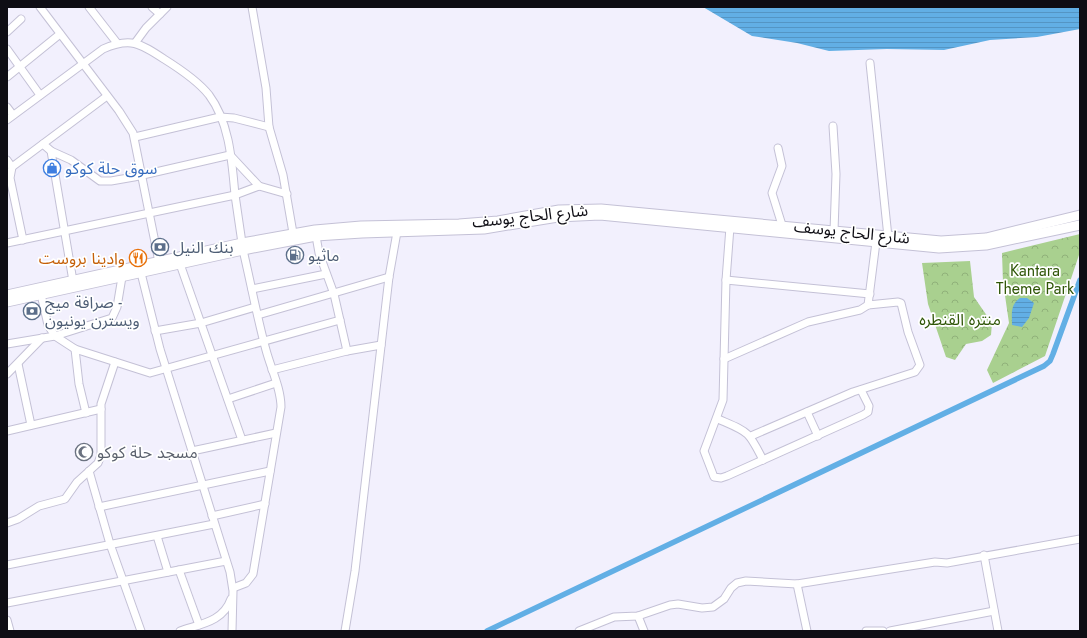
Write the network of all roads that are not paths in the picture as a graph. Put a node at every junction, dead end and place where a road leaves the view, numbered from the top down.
1 (40, 7) edge
2 (89, 7) edge
3 (152, 7) edge
4 (167, 7) edge
5 (252, 7) edge
6 (160, 14) junction
7 (21, 19) dead end
8 (7, 32) edge
9 (60, 34) junction
10 (117, 43) junction
11 (136, 43) junction
12 (7, 49) edge
13 (870, 63) dead end
14 (83, 64) junction
15 (20, 66) junction
16 (7, 77) edge
17 (40, 95) junction
18 (107, 96) junction
19 (7, 107) edge
20 (220, 117) junction
21 (10, 118) edge
22 (833, 126) dead end
23 (269, 127) junction
24 (135, 137) junction
25 (43, 144) junction
26 (778, 148) dead end
27 (51, 151) junction
28 (230, 155) junction
29 (7, 160) edge
30 (12, 166) junction
31 (142, 175) junction
32 (259, 186) junction
33 (287, 194) junction
34 (235, 195) junction
35 (149, 213) junction
36 (1080, 215) edge
37 (1080, 224) edge
38 (782, 225) junction
39 (730, 227) junction
40 (63, 231) junction
41 (834, 231) junction
42 (397, 232) junction
43 (293, 233) junction
44 (316, 236) junction
45 (888, 237) junction
46 (22, 240) junction
47 (876, 242) junction
48 (7, 243) edge
49 (243, 247) junction
50 (159, 262) junction
51 (180, 264) junction
52 (141, 273) junction
53 (326, 274) junction
54 (122, 277) junction
55 (389, 277) junction
56 (726, 280) junction
57 (73, 281) junction
58 (252, 289) junction
59 (41, 291) junction
60 (334, 294) junction
61 (870, 294) junction
62 (7, 295) edge
63 (7, 302) edge
64 (868, 305) junction
65 (256, 311) junction
66 (340, 320) junction
67 (201, 323) junction
68 (156, 331) junction
69 (55, 336) junction
70 (42, 338) junction
71 (264, 342) junction
72 (7, 344) edge
73 (381, 345) junction
74 (75, 349) junction
75 (347, 351) junction
76 (213, 356) junction
77 (724, 359) junction
78 (115, 362) junction
79 (18, 364) junction
80 (166, 369) junction
81 (272, 370) junction
82 (7, 374) edge
83 (276, 383) junction
84 (861, 390) junction
85 (228, 399) junction
86 (101, 409) junction
87 (807, 412) junction
88 (86, 413) junction
89 (718, 419) junction
90 (31, 426) junction
91 (7, 431) edge
92 (276, 433) junction
93 (751, 436) junction
94 (818, 436) junction
95 (242, 440) junction
96 (192, 451) junction
97 (763, 460) junction
98 (89, 471) junction
99 (270, 471) junction
100 (203, 485) junction
101 (265, 504) junction
102 (99, 507) junction
103 (212, 516) junction
104 (7, 523) edge
105 (214, 524) junction
106 (157, 536) junction
107 (1080, 539) edge
108 (110, 544) junction
109 (984, 555) junction
110 (226, 561) junction
111 (7, 565) edge
112 (179, 570) junction
113 (168, 572) junction
114 (124, 582) junction
115 (796, 584) junction
116 (233, 589) junction
117 (7, 603) edge
118 (994, 610) junction
119 (638, 616) junction
120 (7, 620) edge
121 (199, 625) junction
122 (10, 631) edge
123 (141, 631) edge
124 (180, 631) edge
125 (232, 631) edge
126 (345, 631) edge
127 (579, 631) edge
128 (644, 631) edge
129 (807, 631) edge
130 (866, 631) edge
131 (883, 631) edge
132 (890, 631) edge
133 (998, 631) edge

1 - 9 street
2 - 10 street
3 - 6 street
4 - 6 street
5 - 23 street
6 - 11 street
7 - 8 street
9 - 14 street
9 - 15 street
10 - 11 street
10 - 14 street
11 - 20 street
12 - 15 street
13 - 45 street
14 - 17 street
14 - 18 street
15 - 16 street
15 - 17 street
17 - 21 street
18 - 24 street
18 - 25 street
19 - 21 street
20 - 23 street
20 - 24 street
20 - 28 street
22 - 41 street
23 - 33 street
24 - 31 street
25 - 27 street
25 - 30 street
26 - 38 street
27 - 31 street
27 - 40 street
28 - 31 street
28 - 32 street
28 - 34 street
29 - 30 street
30 - 46 street
31 - 35 street
32 - 33 street
32 - 34 street
33 - 43 street
34 - 35 street
34 - 49 street
35 - 40 street
35 - 50 street
36 - 45 main road, شارع الحاج يوسف
37 - 47 main road, شارع الحاج يوسف
38 - 41 main road, شارع الحاج يوسف
38 - 43 main road, شارع الحاج يوسف
39 - 42 main road, شارع الحاج يوسف
39 - 47 main road, شارع الحاج يوسف
39 - 56 street
40 - 46 street
40 - 57 street
41 - 45 main road, شارع الحاج يوسف
42 - 44 main road, شارع الحاج يوسف
42 - 55 street
43 - 49 main road, شارع الحاج يوسف
44 - 49 main road, شارع الحاج يوسف
44 - 53 street
46 - 48 street
47 - 61 street
49 - 50 main road, شارع الحاج يوسف
49 - 51 main road, شارع الحاج يوسف
49 - 58 street
50 - 57 main road, شارع الحاج يوسف
51 - 52 main road, شارع الحاج يوسف
51 - 67 street
52 - 54 main road, شارع الحاج يوسف
52 - 68 street
53 - 58 street
53 - 60 street
54 - 59 main road, شارع الحاج يوسف
54 - 69 street
55 - 60 street
55 - 73 street
56 - 61 street
56 - 77 street
57 - 59 main road, شارع الحاج يوسف
58 - 65 street
59 - 62 main road, شارع الحاج يوسف
59 - 63 main road, شارع الحاج يوسف
59 - 69 street
60 - 65 street
60 - 66 street
61 - 64 street
64 - 77 street
64 - 84 street
65 - 67 street
65 - 71 street
66 - 71 street
66 - 75 street
67 - 68 street
67 - 76 street
68 - 80 street
69 - 70 street
69 - 74 street
70 - 72 street
70 - 79 street
71 - 76 street
71 - 81 street
73 - 75 street
73 - 126 street
74 - 78 street
74 - 88 street
75 - 81 street
76 - 80 street
76 - 85 street
77 - 89 street
78 - 80 street
78 - 86 street
79 - 82 street
79 - 90 street
80 - 96 street
81 - 83 street
83 - 85 street
83 - 92 street
84 - 87 street
84 - 94 street
85 - 95 street
86 - 88 street
86 - 98 street
87 - 93 street
87 - 94 street
88 - 90 street
89 - 93 street
89 - 97 street
90 - 91 street
92 - 95 street
92 - 99 street
93 - 97 street
94 - 97 street
95 - 96 street
96 - 100 street
98 - 102 street
98 - 104 street
99 - 100 street
99 - 101 street
100 - 102 street
100 - 103 street
101 - 103 street
101 - 116 street
102 - 108 street
103 - 105 street
105 - 106 street
105 - 110 street
106 - 108 street
106 - 113 street
107 - 109 street
108 - 111 street
108 - 114 street
109 - 115 street
109 - 118 street
110 - 112 street
110 - 116 street
112 - 113 street
112 - 121 street
113 - 114 street
114 - 117 street
114 - 123 street
115 - 119 street
115 - 129 street
116 - 121 street
116 - 125 street
118 - 132 street
118 - 133 street
119 - 127 street
119 - 128 street
120 - 122 street
121 - 124 street
130 - 131 street

